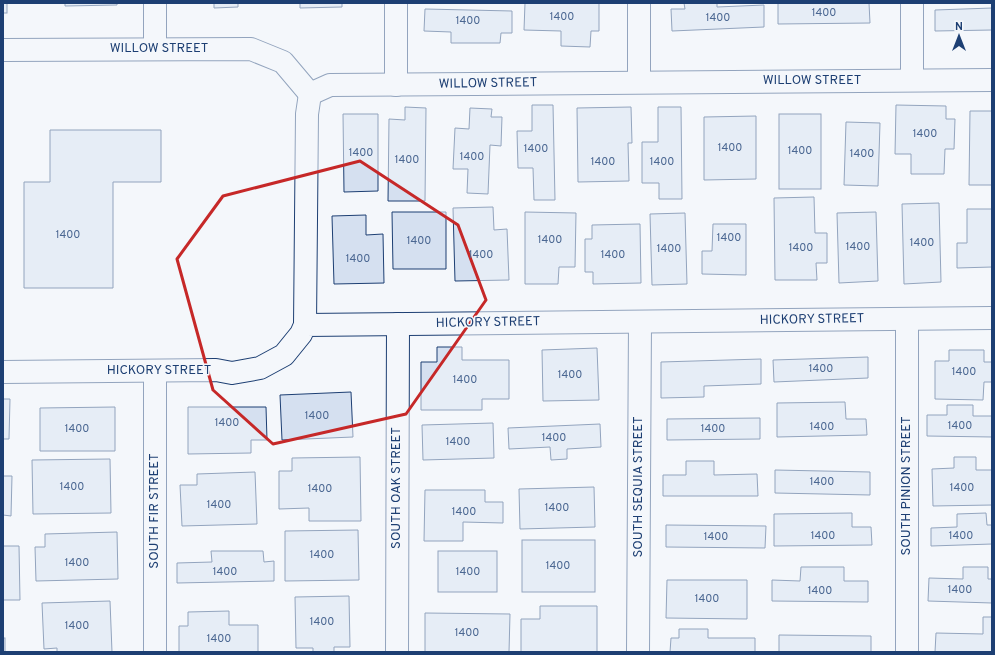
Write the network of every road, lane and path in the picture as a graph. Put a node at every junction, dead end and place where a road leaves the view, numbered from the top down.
1 (155, 3) edge
2 (396, 3) edge
3 (639, 3) edge
4 (912, 3) edge
5 (155, 49) junction
6 (3, 50) edge
7 (912, 80) junction
8 (992, 80) edge
9 (639, 82) junction
10 (396, 85) junction
11 (310, 94) junction
12 (992, 318) edge
13 (907, 319) junction
14 (640, 322) junction
15 (398, 324) junction
16 (305, 325) junction
17 (155, 371) junction
18 (3, 372) edge
19 (155, 652) edge
20 (397, 652) edge
21 (638, 652) edge
22 (907, 652) edge

1 - 5 street
2 - 10 street
3 - 9 street
4 - 7 street
5 - 6 street, WILLOW STREET
5 - 11 street, WILLOW STREET
7 - 8 street, WILLOW STREET
7 - 9 street, WILLOW STREET
9 - 10 street, WILLOW STREET
10 - 11 street, WILLOW STREET
11 - 16 street
12 - 13 street, HICKORY STREET
13 - 14 street, HICKORY STREET
13 - 22 street, SOUTH PINION STREET
14 - 15 street, HICKORY STREET
14 - 21 street, SOUTH SEQUIA STREET
15 - 16 street, HICKORY STREET
15 - 20 street, SOUTH OAK STREET
16 - 17 street, HICKORY STREET
17 - 18 street, HICKORY STREET
17 - 19 street, SOUTH FIR STREET

